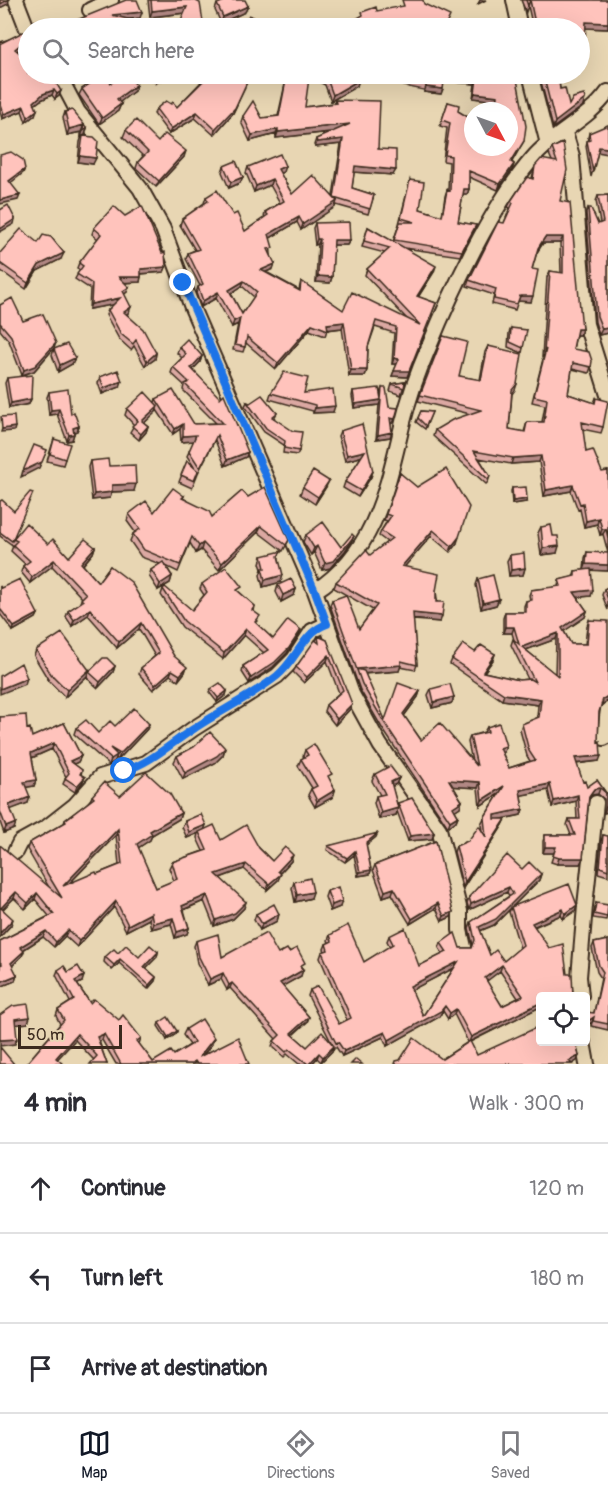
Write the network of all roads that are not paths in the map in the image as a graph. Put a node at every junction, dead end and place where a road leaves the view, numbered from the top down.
1 (16, 0) edge
2 (111, 0) edge
3 (514, 0) edge
4 (90, 10) dead end
5 (23, 18) edge
6 (518, 18) edge
7 (63, 84) edge
8 (533, 84) edge
9 (608, 92) edge
10 (565, 133) junction
11 (548, 144) junction
12 (608, 395) edge
13 (315, 591) junction
14 (327, 624) junction
15 (608, 710) edge
16 (604, 738) dead end
17 (596, 803) dead end
18 (15, 852) dead end
19 (464, 947) edge
20 (581, 992) edge
21 (584, 1046) edge
22 (587, 1064) edge

1 - 5 street
2 - 4 street
3 - 6 street
7 - 13 street
8 - 11 street
9 - 10 street
10 - 11 street
10 - 12 street
11 - 13 street
13 - 14 street
14 - 18 street
14 - 19 street
15 - 16 street
17 - 20 street
21 - 22 street

